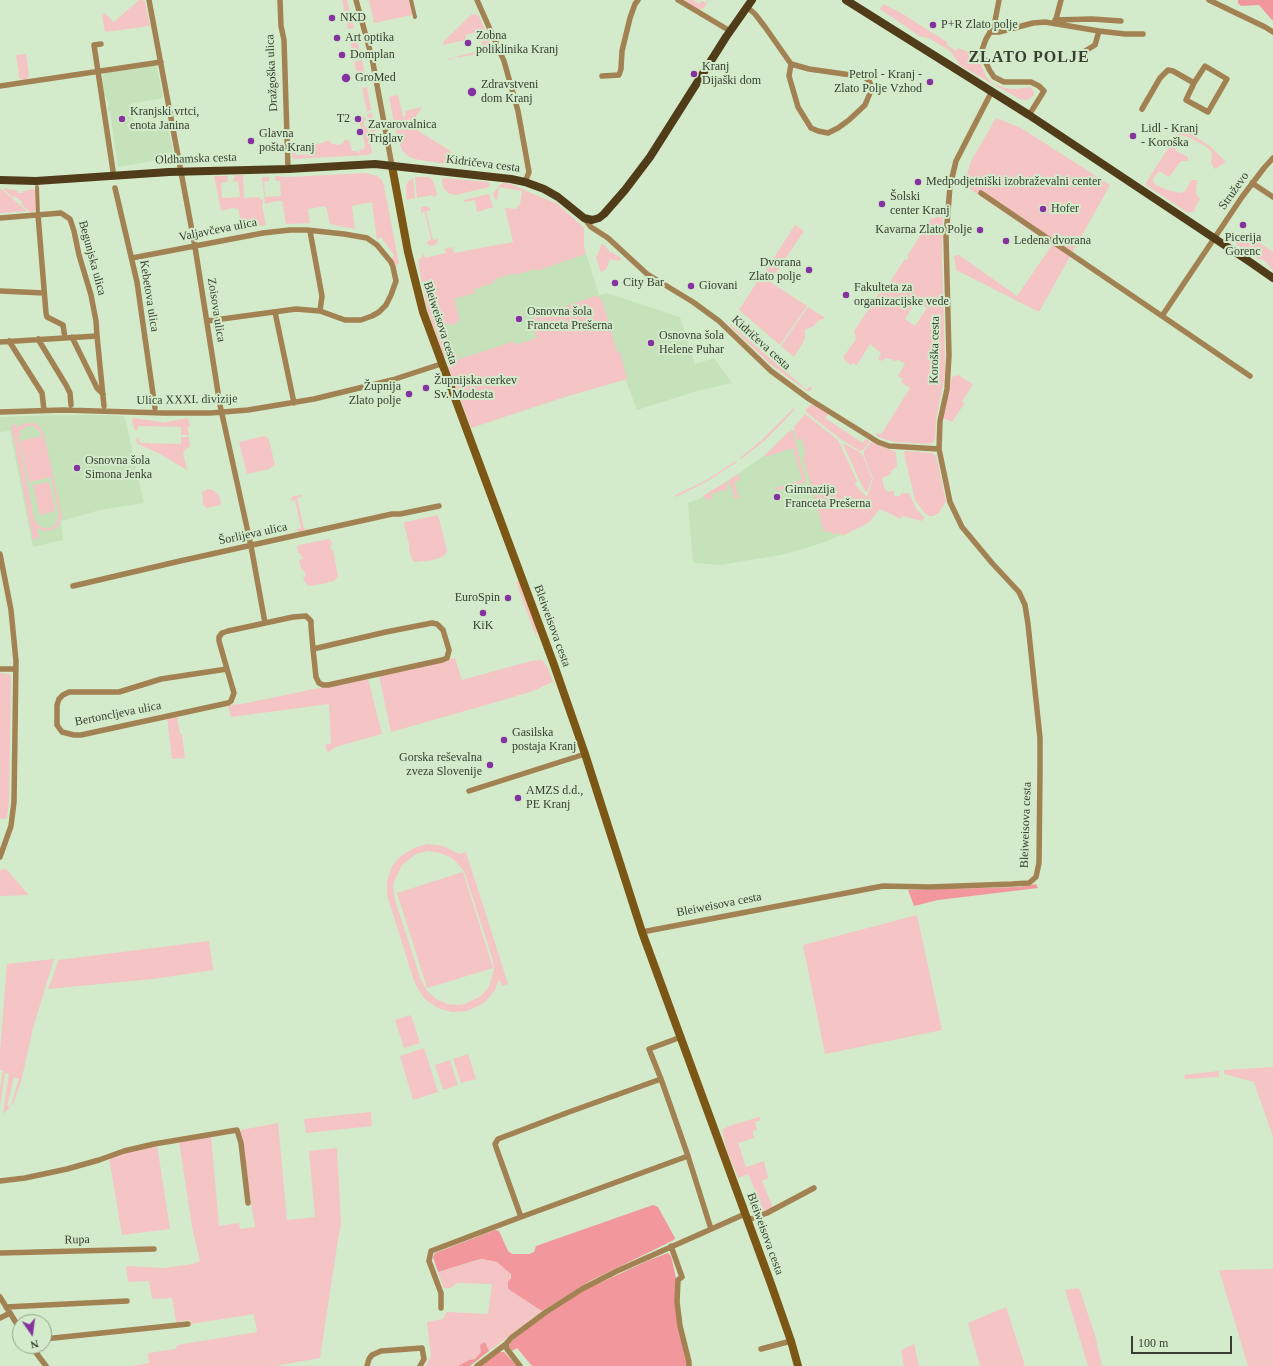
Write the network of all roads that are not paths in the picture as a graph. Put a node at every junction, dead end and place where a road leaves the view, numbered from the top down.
1 (149, 0) edge
2 (280, 0) edge
3 (356, 0) edge
4 (411, 0) edge
5 (477, 0) edge
6 (638, 0) edge
7 (678, 0) edge
8 (846, 0) edge
9 (999, 0) edge
10 (1061, 0) edge
11 (1209, 0) edge
12 (749, 3) edge
13 (415, 17) dead end
14 (1054, 21) junction
15 (1121, 21) dead end
16 (730, 31) junction
17 (1099, 31) junction
18 (990, 32) junction
19 (1273, 32) edge
20 (1143, 34) dead end
21 (101, 44) dead end
22 (1085, 51) dead end
23 (161, 62) junction
24 (791, 64) junction
25 (98, 71) junction
26 (602, 76) dead end
27 (1194, 83) junction
28 (0, 86) edge
29 (992, 91) junction
30 (1142, 109) dead end
31 (1029, 115) junction
32 (1273, 158) edge
33 (392, 166) junction
34 (288, 169) junction
35 (113, 171) dead end
36 (181, 171) junction
37 (0, 180) edge
38 (525, 182) junction
39 (1252, 183) junction
40 (37, 187) dead end
41 (115, 188) dead end
42 (981, 193) dead end
43 (1273, 197) edge
44 (38, 217) junction
45 (0, 218) edge
46 (584, 218) junction
47 (310, 231) junction
48 (1215, 239) junction
49 (195, 246) junction
50 (132, 258) junction
51 (1273, 278) edge
52 (0, 291) edge
53 (44, 293) junction
54 (320, 311) junction
55 (275, 312) junction
56 (1162, 316) junction
57 (207, 321) junction
58 (97, 336) junction
59 (72, 337) junction
60 (65, 338) junction
61 (38, 339) junction
62 (0, 342) edge
63 (8, 342) junction
64 (441, 364) junction
65 (1250, 376) dead end
66 (103, 394) junction
67 (294, 403) junction
68 (70, 405) dead end
69 (104, 406) dead end
70 (155, 408) dead end
71 (44, 410) junction
72 (0, 412) edge
73 (222, 413) junction
74 (939, 449) junction
75 (439, 506) dead end
76 (250, 546) junction
77 (0, 554) edge
78 (73, 586) dead end
79 (265, 623) junction
80 (313, 649) junction
81 (0, 669) edge
82 (16, 669) junction
83 (227, 669) junction
84 (584, 754) junction
85 (469, 791) dead end
86 (0, 857) edge
87 (642, 932) junction
88 (681, 1037) junction
89 (661, 1079) junction
90 (688, 1156) junction
91 (0, 1181) edge
92 (814, 1188) dead end
93 (248, 1203) dead end
94 (520, 1217) junction
95 (746, 1217) junction
96 (711, 1229) junction
97 (671, 1246) junction
98 (154, 1250) dead end
99 (0, 1253) edge
100 (0, 1297) edge
101 (127, 1301) dead end
102 (6, 1308) junction
103 (440, 1308) dead end
104 (10, 1313) junction
105 (12, 1316) edge
106 (0, 1318) edge
107 (188, 1324) dead end
108 (52, 1338) edge
109 (791, 1340) junction
110 (506, 1344) junction
111 (761, 1349) dead end
112 (37, 1354) edge
113 (46, 1366) edge
114 (367, 1366) edge
115 (420, 1366) edge
116 (477, 1366) edge
117 (520, 1366) edge
118 (689, 1366) edge
119 (798, 1366) edge

1 - 23 street, Zoisova ulica
2 - 34 street, Dražgoška ulica
3 - 33 street, Bleiweisova cesta
4 - 13 street
5 - 38 street
6 - 26 street
7 - 16 street
8 - 29 main road
9 - 18 street
10 - 14 street
11 - 19 street
12 - 16 main road
12 - 24 street
14 - 15 street
14 - 17 street
14 - 18 street
16 - 46 main road
17 - 20 street
17 - 22 street
18 - 31 street
21 - 25 street
23 - 25 street
23 - 36 street, Zoisova ulica
24 - 24 street
25 - 28 street
25 - 35 street
27 - 27 street
27 - 30 street
29 - 31 main road
29 - 74 street, Koroška cesta
31 - 48 main road
32 - 39 street, Struževo
33 - 34 main road, Oldhamska cesta
33 - 38 main road, Kidričeva cesta
33 - 64 main road, Bleiweisova cesta
34 - 36 main road, Oldhamska cesta
36 - 37 main road, Oldhamska cesta
36 - 49 street, Zoisova ulica
38 - 46 main road, Kidričeva cesta
39 - 43 street
39 - 48 street, Struževo
40 - 44 street
41 - 50 street, Kebetova ulica
42 - 56 street
44 - 45 street, Begunjska ulica
44 - 53 street
44 - 58 street, Begunjska ulica
46 - 74 street, Kidričeva cesta
47 - 49 street, Valjavčeva ulica
47 - 54 street
47 - 54 street, Valjavčeva ulica
48 - 51 main road
48 - 56 street, Struževo
49 - 50 street, Valjavčeva ulica
49 - 57 street, Zoisova ulica
50 - 70 street, Kebetova ulica
52 - 53 street
53 - 60 street
54 - 55 street, Valjavčeva ulica
55 - 57 street, Valjavčeva ulica
55 - 67 street
56 - 65 street
57 - 73 street, Zoisova ulica
58 - 59 street
58 - 66 street, Begunjska ulica
59 - 60 street
59 - 66 street, Begunjska ulica
60 - 61 street
61 - 63 street
61 - 68 street
62 - 63 street
63 - 71 street
64 - 67 street, Ulica XXXI. divizije
64 - 84 main road, Bleiweisova cesta
66 - 69 street, Begunjska ulica
67 - 73 street, Ulica XXXI. divizije
71 - 72 street, Ulica XXXI. divizije
71 - 73 street, Ulica XXXI. divizije
73 - 76 street, Zoisova ulica
74 - 87 street, Bleiweisova cesta
75 - 76 street, Šorlijeva ulica
76 - 78 street, Šorlijeva ulica
76 - 79 street, Zoisova ulica
77 - 82 street
79 - 80 street, Bertoncljeva ulica
79 - 83 street, Bertoncljeva ulica
80 - 80 street, Bertoncljeva ulica
81 - 82 street
82 - 86 street
83 - 83 street, Bertoncljeva ulica
84 - 85 street
84 - 87 main road, Bleiweisova cesta
87 - 88 main road, Bleiweisova cesta
88 - 89 street
88 - 95 main road, Bleiweisova cesta
89 - 90 street
89 - 94 street
90 - 94 street
90 - 96 street
91 - 93 street
92 - 95 street
94 - 103 street
95 - 96 street
95 - 109 main road, Bleiweisova cesta
96 - 97 street
97 - 110 street
97 - 118 street
98 - 99 street, Rupa
100 - 102 street
101 - 102 street
102 - 104 street
104 - 105 street
104 - 106 street
107 - 108 street
109 - 111 street
109 - 119 main road, Bleiweisova cesta
110 - 116 street
110 - 117 street
112 - 113 street
114 - 115 street

